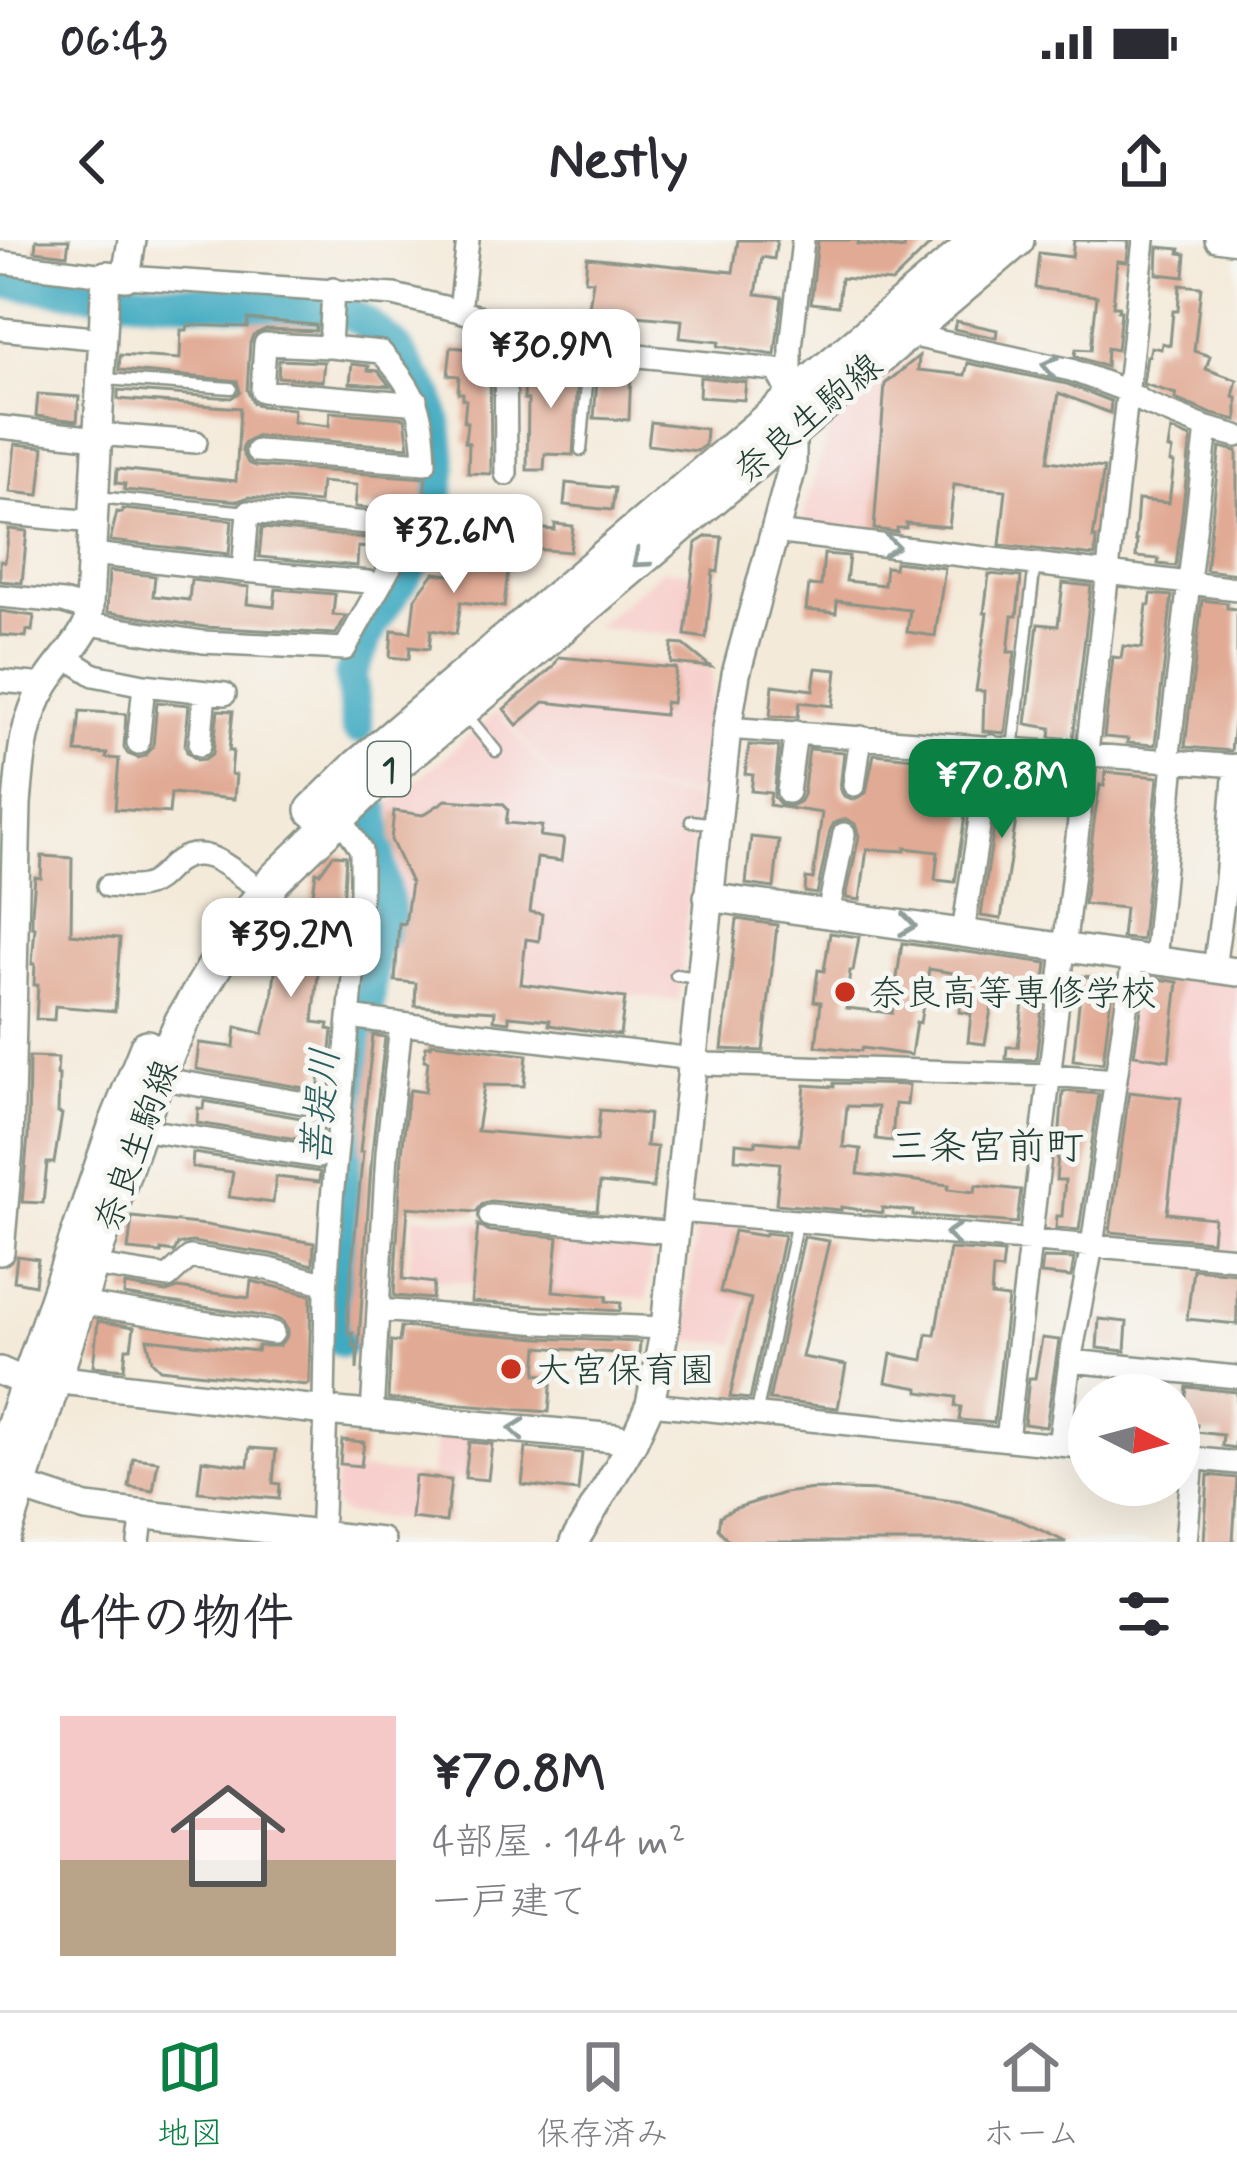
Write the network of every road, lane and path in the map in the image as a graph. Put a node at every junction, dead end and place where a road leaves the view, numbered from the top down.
1 (132, 240) edge
2 (468, 240) edge
3 (803, 240) edge
4 (979, 240) edge
5 (1017, 240) edge
6 (1144, 240) edge
7 (1216, 240) edge
8 (1237, 243) edge
9 (0, 262) edge
10 (111, 285) junction
11 (333, 302) junction
12 (460, 311) junction
13 (505, 325) junction
14 (0, 329) edge
15 (905, 334) junction
16 (104, 339) junction
17 (330, 347) junction
18 (590, 351) junction
19 (101, 379) junction
20 (231, 388) dead end
21 (1127, 392) junction
22 (416, 399) junction
23 (792, 414) junction
24 (0, 427) edge
25 (1207, 428) junction
26 (98, 436) junction
27 (1237, 436) edge
28 (196, 442) dead end
29 (581, 450) dead end
30 (257, 451) dead end
31 (506, 474) dead end
32 (736, 477) junction
33 (784, 499) junction
34 (94, 510) junction
35 (248, 512) junction
36 (0, 513) edge
37 (775, 532) junction
38 (92, 554) junction
39 (1035, 563) junction
40 (1108, 571) junction
41 (243, 572) junction
42 (1187, 583) junction
43 (377, 587) junction
44 (1237, 589) edge
45 (0, 596) edge
46 (88, 617) junction
47 (66, 657) junction
48 (0, 681) edge
49 (45, 685) junction
50 (144, 685) junction
51 (462, 710) junction
52 (727, 728) junction
53 (796, 732) junction
54 (861, 737) junction
55 (138, 743) dead end
56 (200, 745) dead end
57 (1002, 747) junction
58 (496, 751) dead end
59 (1087, 754) junction
60 (1171, 762) junction
61 (10, 764) edge
62 (1236, 765) edge
63 (854, 785) dead end
64 (788, 792) dead end
65 (8, 803) edge
66 (332, 805) junction
67 (844, 834) dead end
68 (248, 880) junction
69 (1232, 880) edge
70 (108, 886) dead end
71 (709, 898) junction
72 (828, 914) junction
73 (963, 933) junction
74 (1064, 946) junction
75 (1144, 960) junction
76 (1226, 971) edge
77 (7, 997) edge
78 (362, 1018) junction
79 (401, 1024) junction
80 (693, 1059) junction
81 (1050, 1075) junction
82 (157, 1078) junction
83 (1116, 1080) junction
84 (328, 1107) dead end
85 (139, 1129) junction
86 (318, 1156) dead end
87 (490, 1216) dead end
88 (797, 1221) junction
89 (676, 1222) junction
90 (1, 1235) edge
91 (1032, 1240) junction
92 (1092, 1246) junction
93 (0, 1251) edge
94 (1237, 1258) edge
95 (91, 1265) junction
96 (316, 1281) dead end
97 (78, 1303) junction
98 (379, 1310) junction
99 (665, 1328) junction
100 (273, 1333) dead end
101 (1070, 1361) junction
102 (28, 1377) edge
103 (1237, 1377) edge
104 (650, 1404) junction
105 (326, 1411) junction
106 (372, 1415) junction
107 (756, 1416) junction
108 (1007, 1440) junction
109 (633, 1442) junction
110 (1059, 1445) junction
111 (1068, 1446) edge
112 (1200, 1459) edge
113 (1237, 1463) edge
114 (6, 1476) edge
115 (1186, 1506) edge
116 (143, 1514) junction
117 (321, 1538) edge
118 (2, 1542) edge
119 (139, 1542) edge
120 (381, 1542) edge
121 (574, 1542) edge
122 (1186, 1542) edge

1 - 10 street
2 - 12 street
3 - 23 street
4 - 23 main road, 奈良生駒線 / 1
5 - 15 main road, 奈良生駒線 / 1
6 - 21 street
7 - 8 street
9 - 10 street
10 - 11 street
10 - 16 street
11 - 12 street
11 - 17 street
12 - 13 street
13 - 18 street
13 - 31 street
14 - 16 street
21 -> 15 street
15 - 23 main road, 奈良生駒線 / 1
16 - 19 street
17 - 22 street
17 - 22 street
18 - 23 street
18 - 29 lane
19 - 20 lane
19 - 26 street
21 - 25 street
21 - 40 street
22 - 30 street
23 - 32 main road, 奈良生駒線 / 1
23 - 33 street
23 - 66 main road, 奈良生駒線 / 1
24 - 26 street
25 - 27 street
25 - 42 street
26 - 28 street
26 - 34 street
32 - 33 street
32 -> 51 main road, 奈良生駒線 / 1
33 - 37 street
34 - 35 lane
34 - 36 street
34 - 38 street
35 - 41 street
35 - 43 street
37 -> 39 street
37 - 52 street
38 - 41 street
38 - 46 street
39 - 40 street
39 - 57 lane
40 - 42 street
40 - 59 street
41 - 43 street
42 - 44 street
42 - 60 street
43 - 46 street
45 - 46 street
46 - 47 street
47 - 49 street
47 - 50 street
48 - 49 street
49 - 61 street
50 - 55 street
50 - 56 street
51 - 58 lane
51 - 66 main road, 奈良生駒線 / 1
52 - 53 street
52 - 71 street
53 - 54 street
53 - 64 street
54 - 57 street
54 - 63 street
57 - 59 street
57 - 73 street
59 - 60 street
59 - 74 street
60 - 62 street
60 - 75 street
61 - 65 street
62 - 69 street
65 - 77 street
66 - 68 main road, 奈良生駒線 / 1
66 - 78 street
66 - 82 main road, 奈良生駒線 / 1
67 - 72 street
68 - 70 street
68 - 102 main road, 奈良生駒線 / 1
69 - 76 street
71 - 72 street
71 - 80 street
72 -> 73 street
73 - 74 street
74 - 75 street
74 - 81 street
75 - 76 street
75 - 83 street
77 - 90 street
78 - 79 street
78 - 105 street
79 - 80 street
79 - 98 street
80 - 81 street
80 - 89 street
81 - 83 street
81 - 91 street
82 - 84 street
82 - 85 main road, 奈良生駒線 / 1
83 - 92 street
85 - 86 street
85 - 95 main road, 奈良生駒線 / 1
87 - 89 street
88 - 89 street
91 -> 88 street
88 - 107 lane
89 - 99 street
90 - 93 street
91 - 92 street
91 - 108 street
92 - 94 street
92 - 101 street
95 - 96 street
95 - 97 main road, 奈良生駒線 / 1
97 - 100 street
97 - 102 main road, 奈良生駒線 / 1
98 - 99 street
98 - 106 street
99 - 104 street
101 - 103 street
101 - 110 street
102 - 105 street
102 - 114 main road, 奈良生駒線 / 1
104 - 107 street
104 - 109 street
105 - 106 street
105 - 117 street
109 -> 106 street
107 - 108 street
108 - 110 street
109 - 121 street
110 - 111 street
112 - 113 street
114 - 116 street
114 - 118 main road, 奈良生駒線 / 1
115 - 122 street
116 - 117 street
116 - 119 street
117 - 120 street

